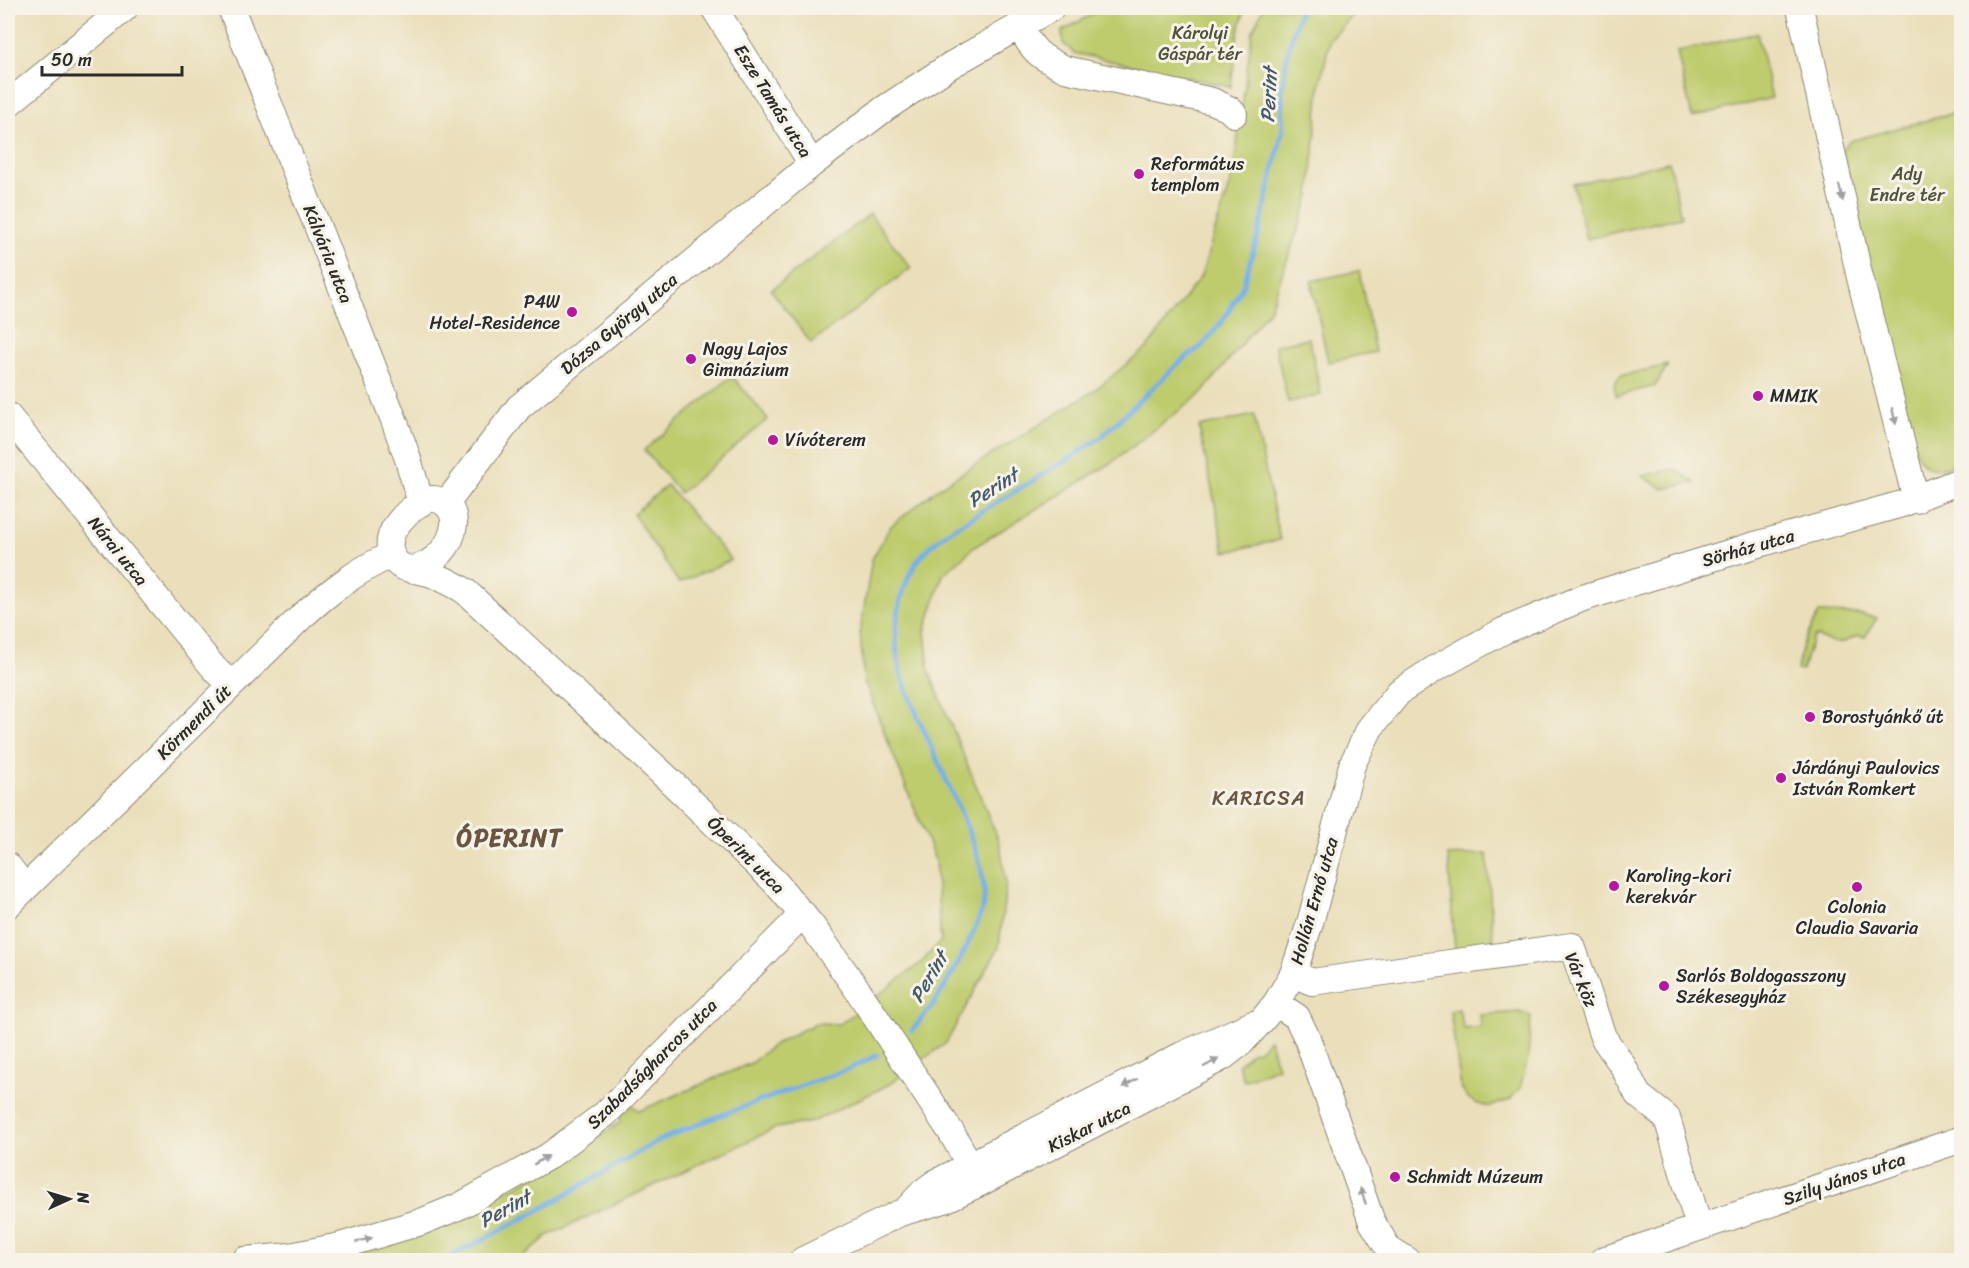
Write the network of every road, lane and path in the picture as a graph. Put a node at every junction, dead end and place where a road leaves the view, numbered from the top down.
1 (125, 8) edge
2 (231, 8) edge
3 (714, 8) edge
4 (1051, 8) edge
5 (1800, 8) edge
6 (1019, 26) junction
7 (8, 104) edge
8 (1234, 114) dead end
9 (812, 164) junction
10 (8, 416) edge
11 (1962, 480) edge
12 (1916, 500) junction
13 (433, 503) junction
14 (450, 542) junction
15 (391, 555) junction
16 (414, 568) junction
17 (465, 591) junction
18 (1536, 617) joint
19 (231, 685) junction
20 (8, 866) edge
21 (16, 896) edge
22 (803, 914) junction
23 (1293, 974) junction
24 (1270, 1010) junction
25 (1182, 1055) junction
26 (1160, 1090) junction
27 (1962, 1139) edge
28 (976, 1174) junction
29 (1699, 1227) junction
30 (834, 1254) edge
31 (1387, 1257) edge
32 (1613, 1259) edge
33 (245, 1260) edge
34 (802, 1260) edge

1 - 7 street
2 - 13 street, Kálvária utca
3 - 9 street, Esze Tamás utca
4 - 6 street
5 -> 12 street
6 - 8 street
6 - 9 street
9 - 13 street, Dózsa György utca
10 - 19 street, Nárai utca
11 - 12 street, Sörház utca
12 - 18 street, Sörház utca
13 - 14 street
13 - 15 street
14 - 16 street
14 - 17 street, Óperint utca
15 - 16 street
15 - 19 street, Körmendi út
16 - 17 street, Óperint utca
17 - 22 street, Óperint utca
18 - 23 street, Hollán Ernő utca
19 - 21 street, Körmendi út
20 - 21 street
22 - 28 street, Óperint utca
33 -> 22 street, Szabadságharcos utca
23 - 24 street, Hollán Ernő utca
23 - 29 street, Vár köz
24 - 25 street, Kiskar utca
26 -> 24 street, Kiskar utca
31 -> 24 street
25 - 26 street
25 -> 28 street, Kiskar utca
26 - 28 street, Kiskar utca
27 - 29 street, Szily János utca
28 - 30 street, Kiskar utca
29 - 32 street, Szily János utca
30 - 34 street, Kiskar utca

